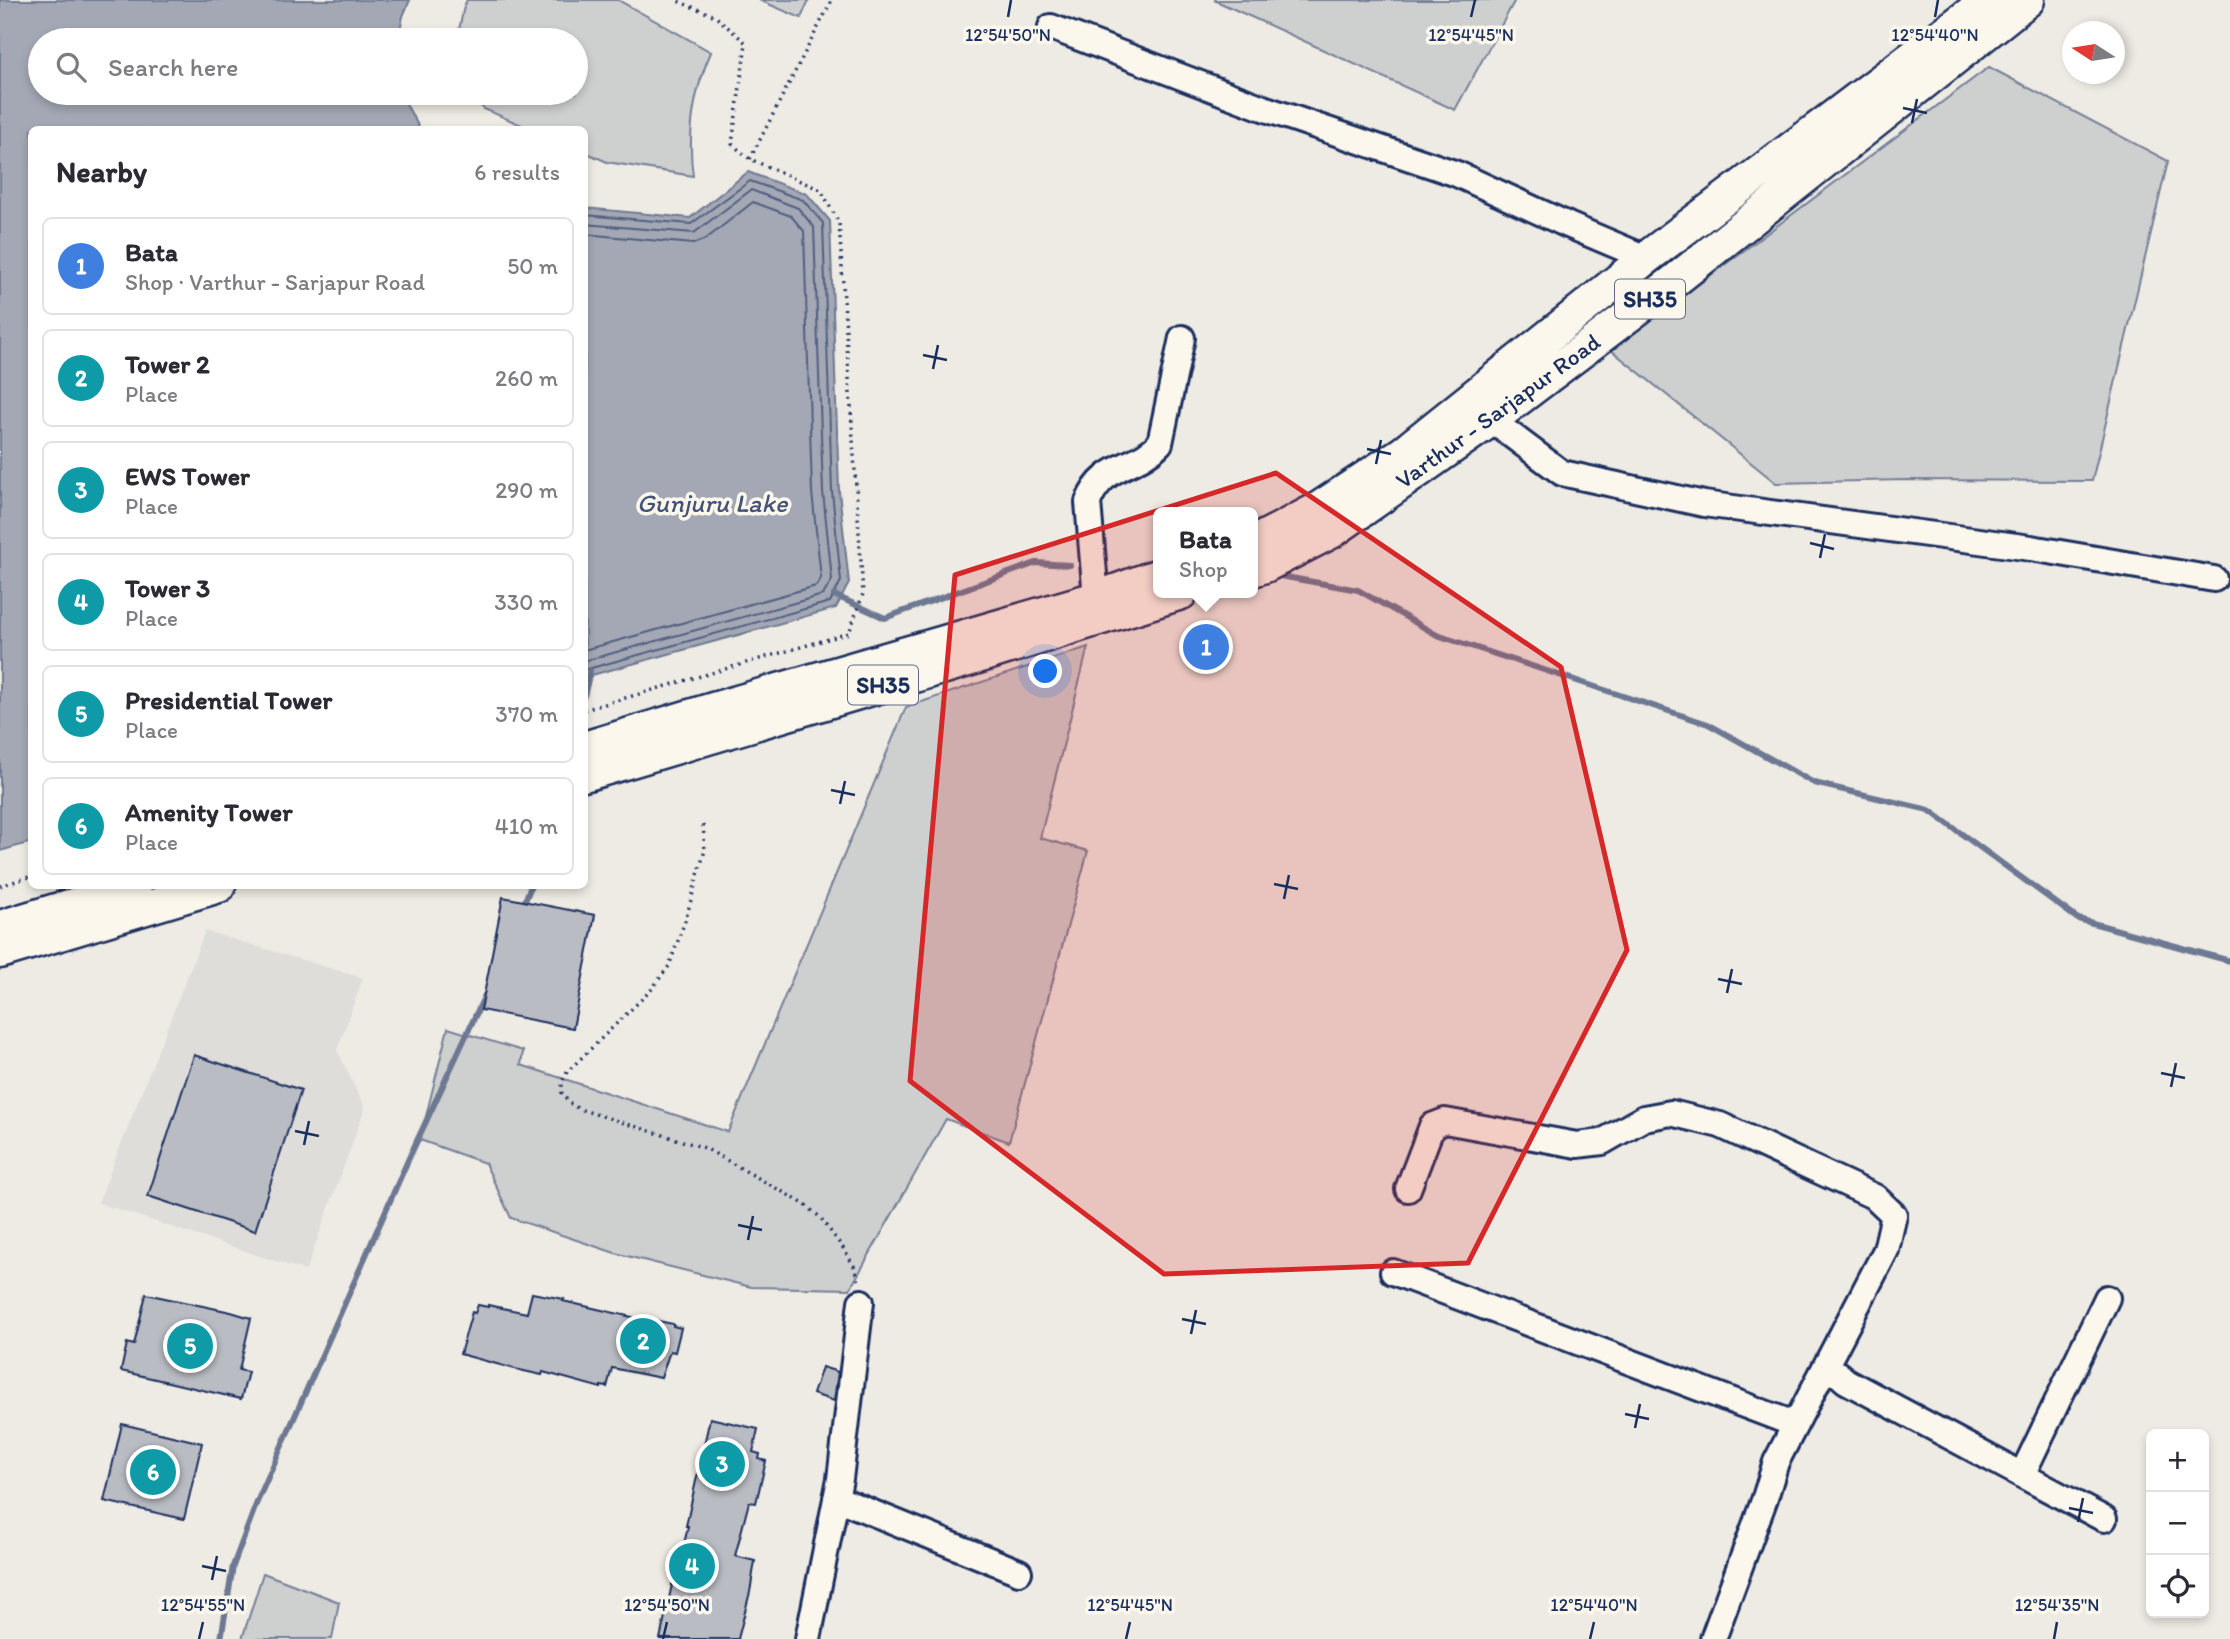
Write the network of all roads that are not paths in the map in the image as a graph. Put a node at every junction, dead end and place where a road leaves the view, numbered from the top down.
1 (1987, 0) edge
2 (2028, 0) edge
3 (1051, 27) dead end
4 (1646, 258) junction
5 (1182, 338) dead end
6 (1491, 421) junction
7 (1258, 540) edge
8 (1258, 568) edge
9 (1153, 577) edge
10 (2214, 579) dead end
11 (1096, 598) junction
12 (1165, 598) edge
13 (588, 747) edge
14 (588, 774) edge
15 (125, 889) edge
16 (209, 889) edge
17 (0, 927) edge
18 (0, 952) edge
19 (1408, 1189) dead end
20 (1393, 1272) dead end
21 (2107, 1298) dead end
22 (861, 1302) road end
23 (1823, 1371) junction
24 (1794, 1424) junction
25 (2022, 1475) junction
26 (836, 1498) junction
27 (2104, 1519) dead end
28 (1019, 1572) dead end
29 (808, 1639) edge
30 (1713, 1639) edge

1 - 4 main road, Varthur - Sarjapur Road / SH35
2 - 6 main road, Varthur - Sarjapur Road / SH35
3 - 4 street
4 - 7 main road, Varthur - Sarjapur Road / SH35
5 - 11 street
6 - 8 main road, Varthur - Sarjapur Road / SH35
6 - 10 street
9 - 11 main road, SH35
11 - 13 main road, SH35
12 - 14 main road, SH35
15 - 17 main road
16 - 18 main road
19 - 23 street
20 - 24 street
21 - 25 street
22 - 26 street
23 - 24 street
23 - 25 street
24 - 30 street
25 - 27 street
26 - 28 street
26 - 29 street

